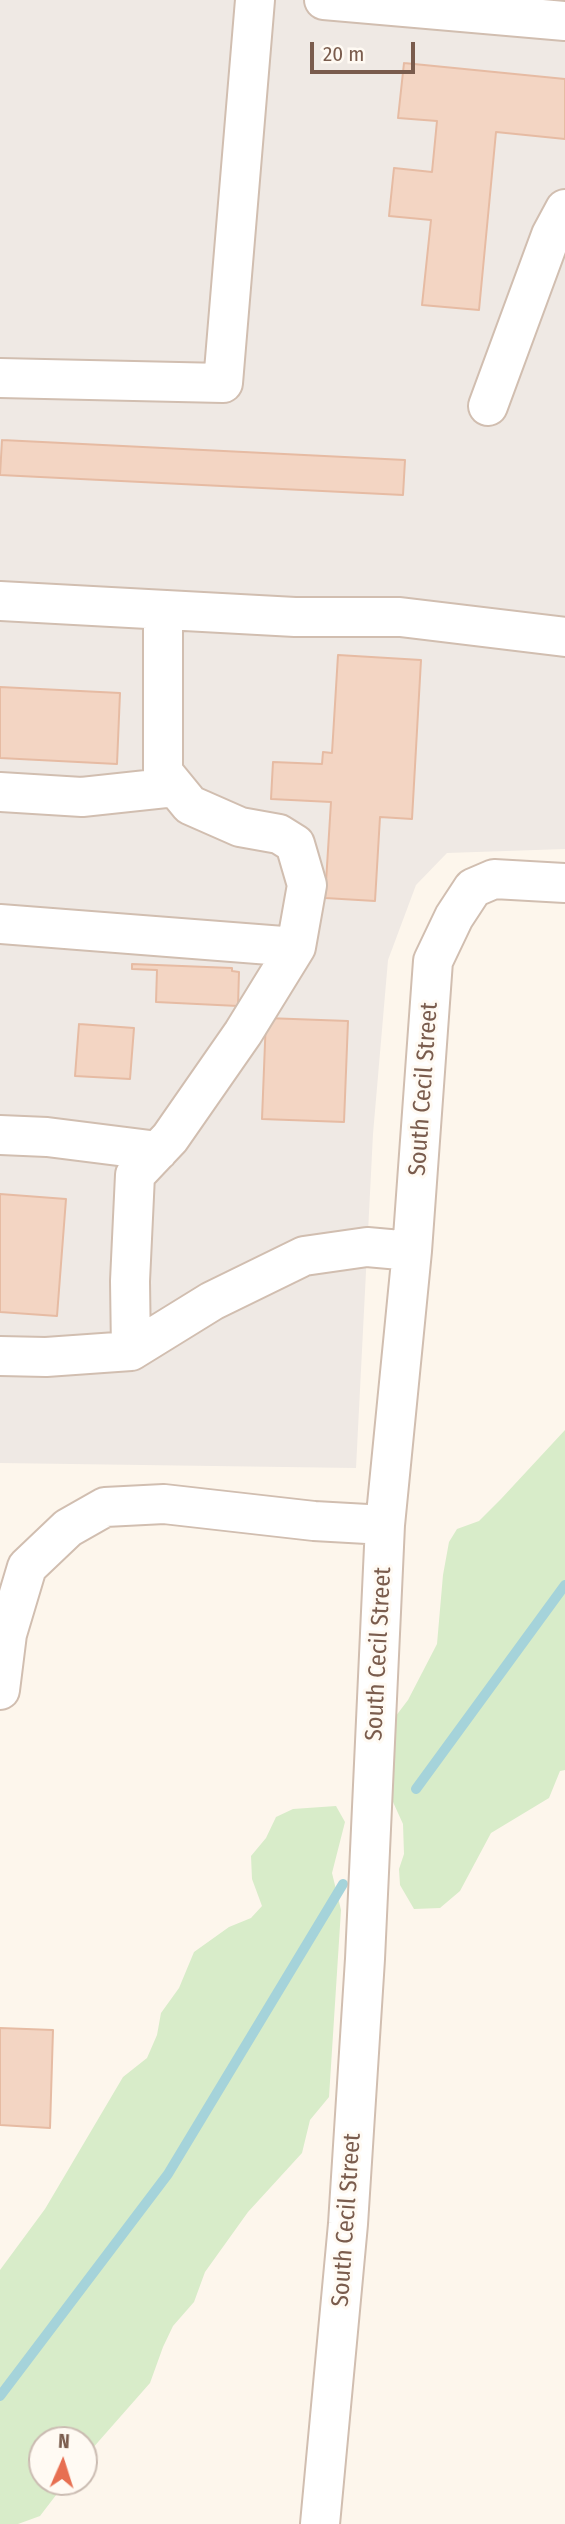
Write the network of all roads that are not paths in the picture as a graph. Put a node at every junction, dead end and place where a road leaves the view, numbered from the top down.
1 (255, 0) edge
2 (324, 0) edge
3 (565, 21) edge
4 (565, 209) edge
5 (0, 377) edge
6 (488, 406) dead end
7 (0, 601) edge
8 (163, 610) junction
9 (565, 636) edge
10 (175, 787) junction
11 (0, 792) edge
12 (565, 883) edge
13 (0, 924) edge
14 (296, 947) junction
15 (0, 1135) edge
16 (158, 1151) junction
17 (412, 1251) junction
18 (131, 1351) junction
19 (0, 1356) edge
20 (385, 1525) junction
21 (0, 1690) edge
22 (320, 2524) edge

1 - 5 street
2 - 3 street
4 - 6 street
7 - 8 street
8 - 9 street
8 - 10 street
10 - 11 street
10 - 14 street
12 - 17 street, South Cecil Street
13 - 14 street
14 - 16 street
15 - 16 street
16 - 18 street
17 - 18 street
17 - 20 street, South Cecil Street
18 - 19 street
20 - 21 street
20 - 22 street, South Cecil Street

